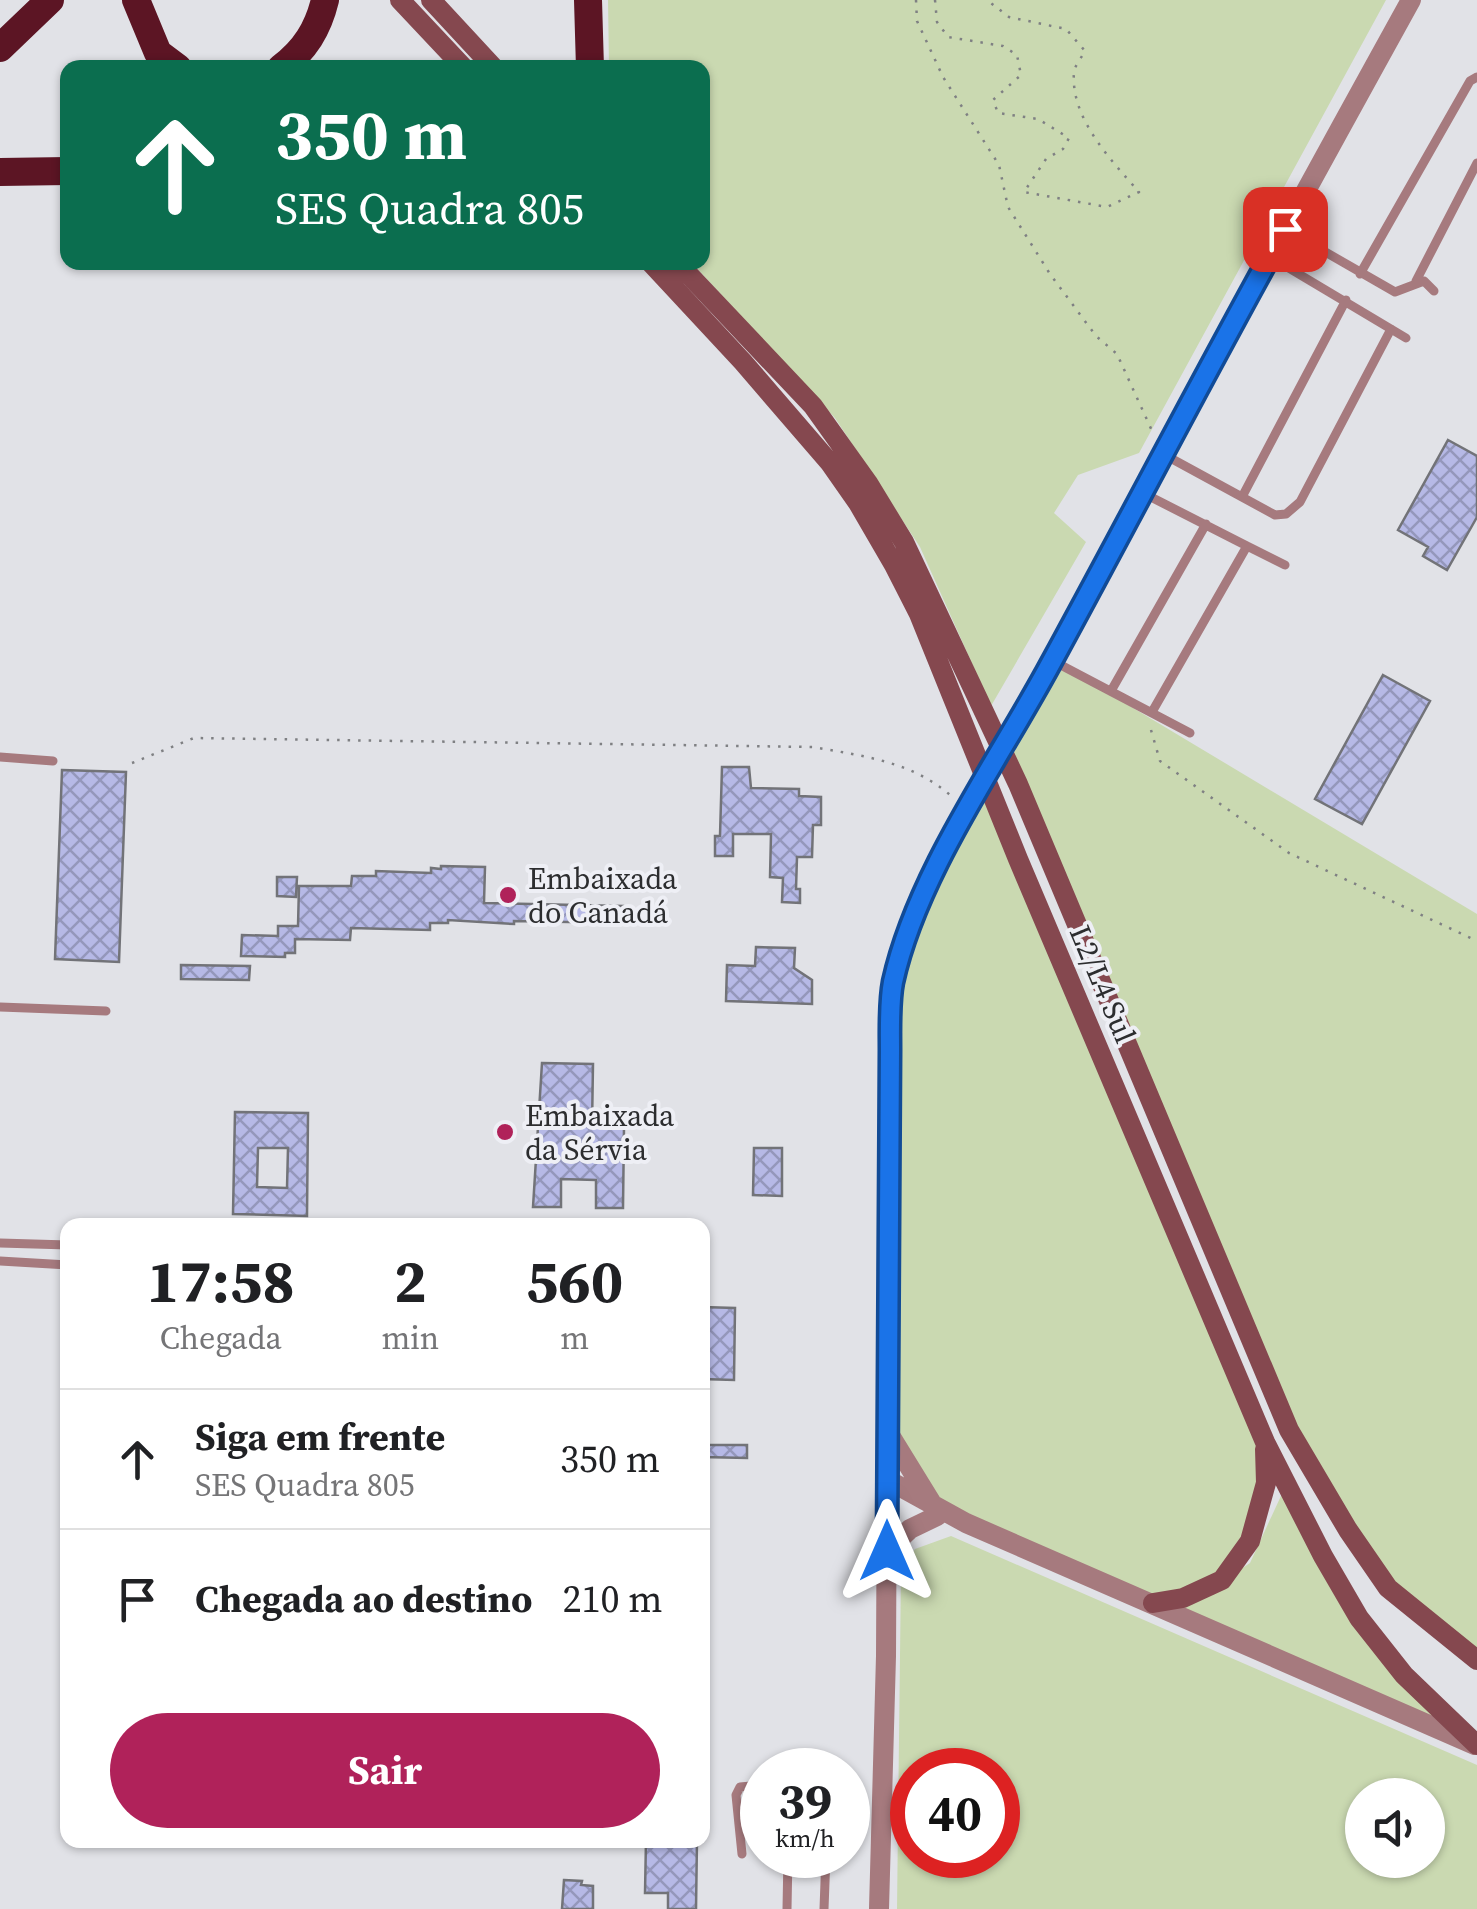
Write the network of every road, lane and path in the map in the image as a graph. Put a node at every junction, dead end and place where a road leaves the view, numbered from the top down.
1 (50, 0) edge
2 (136, 0) edge
3 (325, 0) edge
4 (400, 0) edge
5 (431, 0) edge
6 (588, 0) edge
7 (916, 0) edge
8 (935, 0) edge
9 (987, 0) edge
10 (1410, 0) edge
11 (0, 48) edge
12 (167, 60) edge
13 (290, 60) edge
14 (456, 60) edge
15 (487, 60) edge
16 (590, 60) edge
17 (1477, 77) edge
18 (1477, 163) edge
19 (60, 171) edge
20 (0, 172) edge
21 (1285, 229) junction
22 (1270, 256) junction
23 (657, 270) edge
24 (685, 270) edge
25 (1360, 274) junction
26 (1416, 281) junction
27 (1434, 290) dead end
28 (1346, 300) junction
29 (1391, 329) junction
30 (1406, 338) dead end
31 (1162, 453) junction
32 (1141, 491) junction
33 (1242, 497) junction
34 (1206, 524) junction
35 (1248, 546) junction
36 (1285, 565) dead end
37 (1053, 660) junction
38 (1111, 691) junction
39 (1152, 712) junction
40 (1190, 733) dead end
41 (0, 758) edge
42 (52, 761) dead end
43 (132, 763) dead end
44 (967, 808) junction
45 (1477, 941) edge
46 (0, 1006) edge
47 (106, 1011) dead end
48 (0, 1243) edge
49 (60, 1245) edge
50 (0, 1261) edge
51 (60, 1265) edge
52 (888, 1431) junction
53 (1265, 1442) junction
54 (888, 1480) junction
55 (888, 1503) junction
56 (935, 1510) junction
57 (887, 1551) junction
58 (1154, 1604) junction
59 (1477, 1660) edge
60 (1477, 1745) edge
61 (740, 1787) edge
62 (740, 1834) edge
63 (788, 1878) edge
64 (825, 1878) edge
65 (787, 1909) edge
66 (824, 1909) edge
67 (879, 1909) edge

1 - 11 highway
2 - 12 highway
3 - 13 highway
4 - 14 main road
5 - 15 main road
6 - 16 highway
7 - 31 path
8 - 9 path
10 - 21 street
17 - 25 lane
18 - 26 lane
19 - 20 highway
21 - 22 street
21 - 25 lane
22 - 28 lane
22 - 31 street
23 - 53 main road, L2/L4 Sul
24 - 59 main road, L2/L4 Sul
25 - 26 lane
26 - 27 lane
28 - 29 lane
28 - 33 lane
29 - 30 lane
29 - 33 lane
31 - 32 street
31 - 33 lane
32 - 34 lane
32 - 37 street
34 - 35 lane
34 - 38 lane
35 - 36 lane
35 - 39 lane
37 - 38 lane
37 - 44 street
38 - 39 lane
39 - 40 lane
39 - 45 path
41 - 42 lane
43 - 44 path
44 - 52 street
46 - 47 lane
48 - 49 lane
50 - 51 lane
52 - 54 street
52 - 56 street
53 - 58 main road
53 - 60 main road, L2/L4 Sul
54 - 55 street
54 - 56 street, L2/L4 Sul
55 - 56 street, L2/L4 Sul
55 - 57 street
56 - 57 street
56 - 58 street, L2/L4 Sul
57 - 67 street
58 - 60 street, L2/L4 Sul
61 - 62 lane
63 - 65 lane
64 - 66 lane

